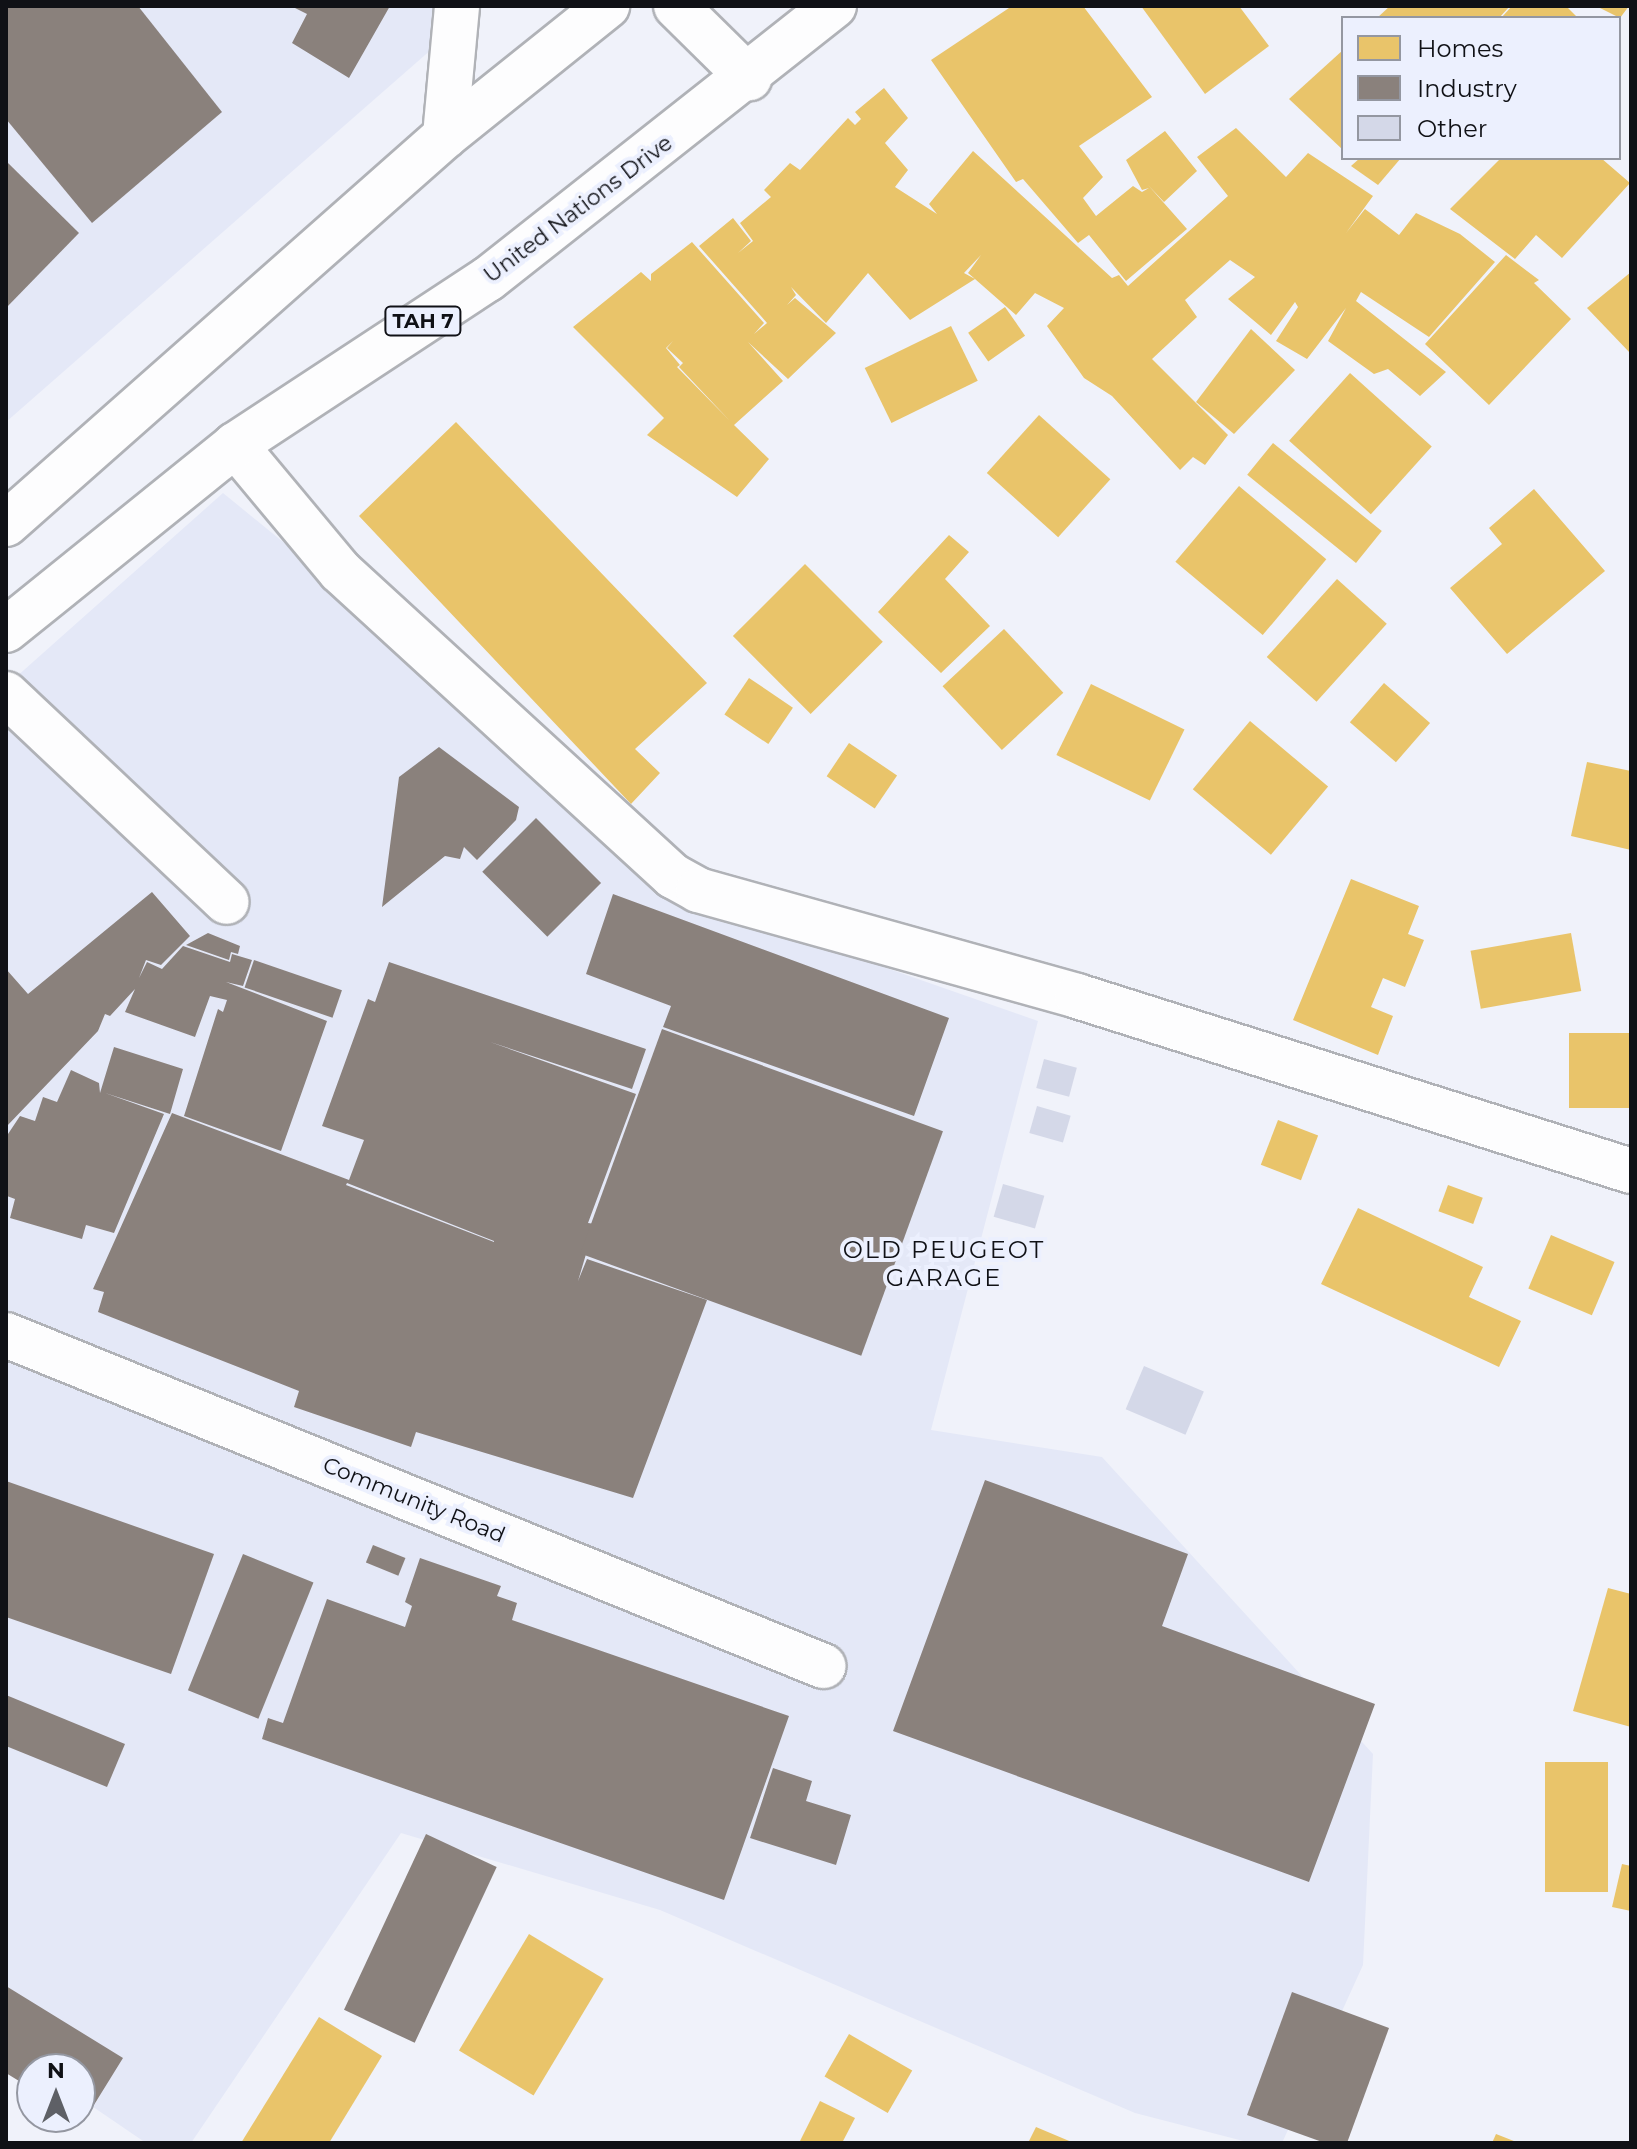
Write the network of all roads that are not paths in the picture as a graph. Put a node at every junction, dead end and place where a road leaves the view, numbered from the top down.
1 (457, 6) edge
2 (607, 6) edge
3 (676, 6) edge
4 (834, 6) edge
5 (749, 78) junction
6 (445, 136) junction
7 (235, 445) junction
8 (6, 524) edge
9 (6, 630) edge
10 (6, 694) edge
11 (227, 902) dead end
12 (1631, 1171) edge
13 (6, 1335) edge
14 (823, 1666) dead end

1 - 6 main road
2 - 6 main road
3 - 5 main road
4 - 5 main road, United Nations Drive / TAH 7
5 - 7 main road, United Nations Drive / TAH 7
6 - 8 main road
7 - 9 main road, United Nations Drive / TAH 7
7 - 12 main road
10 - 11 main road
13 - 14 main road, Community Road

